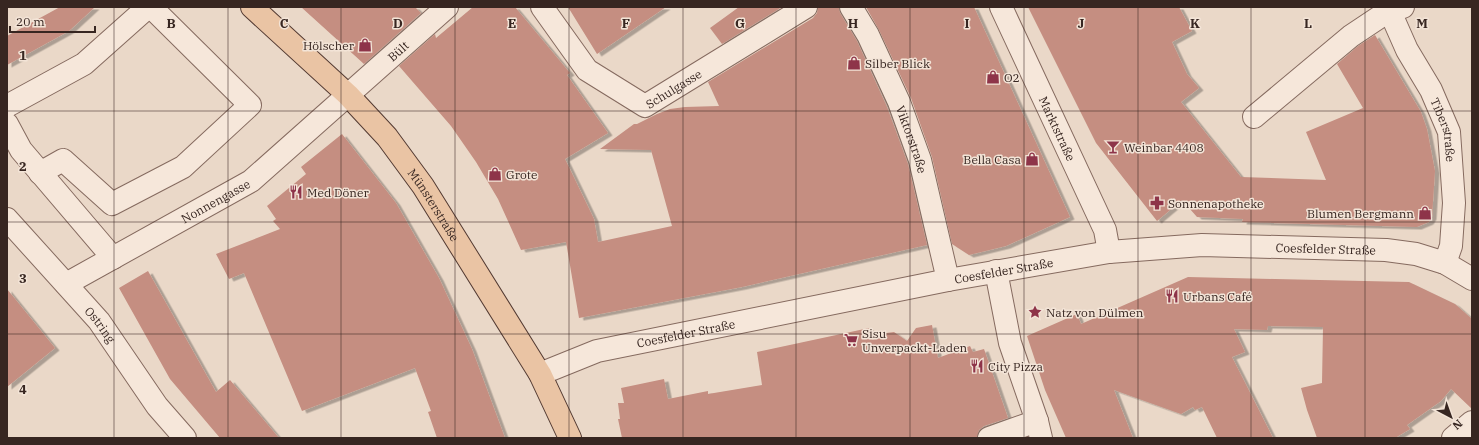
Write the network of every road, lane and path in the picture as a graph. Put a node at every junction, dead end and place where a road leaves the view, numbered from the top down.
1 (150, 7) edge
2 (252, 7) edge
3 (447, 7) edge
4 (542, 7) edge
5 (806, 7) edge
6 (851, 7) edge
7 (1001, 7) edge
8 (1394, 8) edge
9 (348, 95) junction
10 (7, 106) edge
11 (1254, 117) dead end
12 (7, 124) edge
13 (40, 173) junction
14 (7, 219) edge
15 (1109, 252) junction
16 (112, 258) junction
17 (1445, 263) junction
18 (996, 271) junction
19 (1472, 279) edge
20 (948, 280) junction
21 (66, 284) junction
22 (540, 374) junction
23 (1472, 422) edge
24 (1039, 429) edge
25 (186, 438) edge
26 (570, 438) edge
27 (989, 438) edge
28 (1453, 438) edge

1 - 10 street
1 - 13 street
2 - 9 main road, Münsterstraße
3 - 9 street, Bült
4 - 5 street, Schulgasse
6 - 20 street, Viktorstraße
7 - 15 street, Marktstraße
8 - 11 street
8 - 17 street, Tiberstraße
9 - 16 street, Nonnengasse
9 - 22 main road, Münsterstraße
12 - 13 street
13 - 16 street
14 - 21 street, Ostring
15 - 17 street, Coesfelder Straße
15 - 18 street, Coesfelder Straße
16 - 21 street, Nonnengasse
17 - 19 street, Coesfelder Straße
18 - 20 street, Coesfelder Straße
18 - 24 street
20 - 22 street, Coesfelder Straße
21 - 25 street, Ostring
22 - 26 main road, Münsterstraße
23 - 28 street
24 - 27 street

